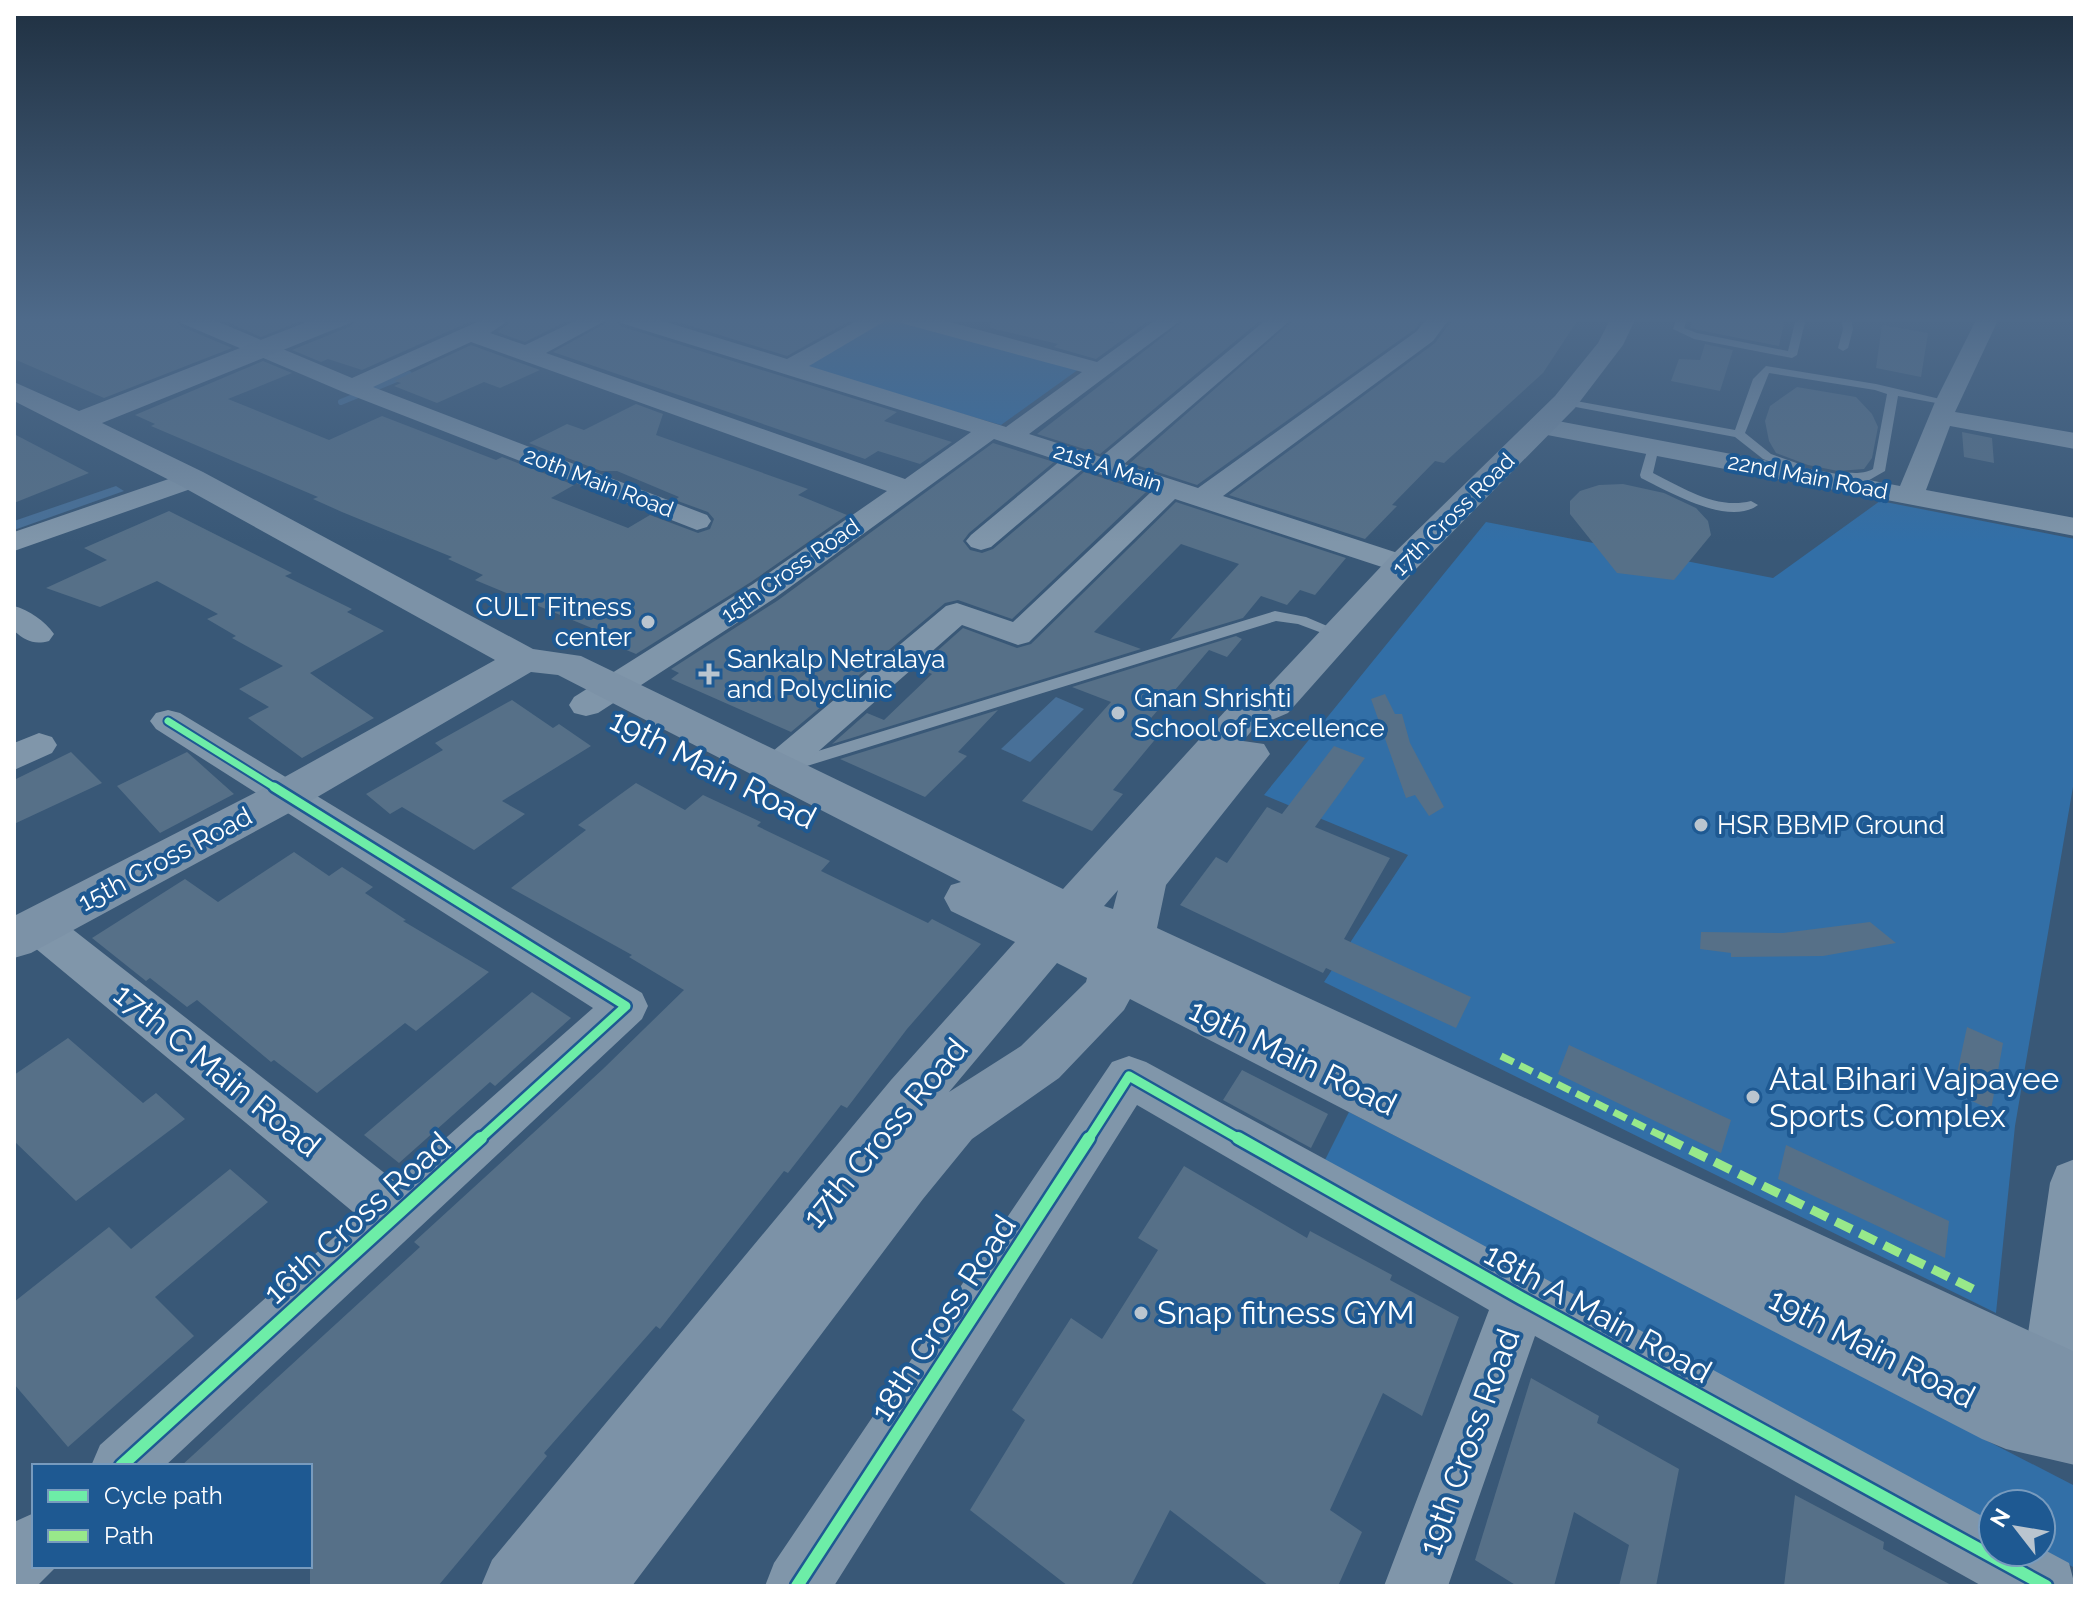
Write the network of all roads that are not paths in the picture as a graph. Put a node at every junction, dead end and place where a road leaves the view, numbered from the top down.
1 (1893, 392) edge
2 (19, 393) edge
3 (153, 393) edge
4 (367, 393) edge
5 (638, 393) edge
6 (869, 393) edge
7 (1064, 393) edge
8 (1184, 393) edge
9 (1339, 393) edge
10 (1572, 393) edge
11 (1754, 393) edge
12 (1895, 393) edge
13 (1952, 393) edge
14 (1565, 402) junction
15 (1944, 409) junction
16 (78, 422) junction
17 (1542, 426) junction
18 (1001, 433) junction
19 (1739, 434) junction
20 (2075, 441) edge
21 (1653, 447) junction
22 (1093, 462) junction
23 (175, 470) junction
24 (908, 489) junction
25 (1187, 493) junction
26 (1910, 495) junction
27 (1751, 505) dead end
28 (14, 515) edge
29 (697, 521) dead end
30 (2075, 527) edge
31 (981, 541) dead end
32 (14, 542) edge
33 (1402, 564) junction
34 (14, 616) edge
35 (1338, 634) junction
36 (14, 644) edge
37 (524, 660) junction
38 (600, 696) junction
39 (1274, 704) junction
40 (168, 721) dead end
41 (774, 770) junction
42 (287, 795) junction
43 (1062, 925) junction
44 (26, 932) edge
45 (1124, 954) junction
46 (969, 1076) junction
47 (1129, 1076) joint
48 (2075, 1183) edge
49 (397, 1215) junction
50 (1521, 1298) junction
51 (2062, 1406) edge
52 (123, 1464) edge
53 (32, 1547) edge
54 (14, 1563) edge
55 (518, 1586) edge
56 (586, 1586) edge
57 (797, 1586) edge
58 (1416, 1586) edge
59 (2046, 1586) edge

1 - 19 lane
2 - 16 main road, 19th Main Road
3 - 16 main road
4 - 29 street, 20th Main Road
5 - 24 street
6 - 18 street, 21st A Main
7 - 18 street, 15th Cross Road
8 - 22 street
9 - 25 street
10 - 14 main road, 17th Cross Road
11 - 19 lane
12 - 15 lane
13 - 15 street
14 - 17 main road, 17th Cross Road
14 - 19 lane
15 - 20 street
15 - 26 street
16 - 23 main road, 19th Main Road
17 - 21 street, 22nd Main Road
17 - 33 main road, 17th Cross Road
18 - 22 street, 21st A Main
18 - 24 street, 15th Cross Road
21 - 26 street, 22nd Main Road
21 - 27 lane
22 - 25 street, 21st A Main
22 - 31 street
23 - 28 street
23 - 32 street
23 - 37 main road, 19th Main Road
24 - 38 street, 15th Cross Road
25 - 33 street, 21st A Main
25 - 41 street
26 - 30 street, 22nd Main Road
33 - 35 main road, 17th Cross Road
34 - 36 street
35 - 39 main road, 17th Cross Road
35 - 41 lane
37 - 38 main road, 19th Main Road
37 - 42 main road, 15th Cross Road
38 - 41 main road, 19th Main Road
38 - 43 main road, 19th Main Road
39 - 43 main road, 17th Cross Road
39 - 45 main road, 17th Cross Road
40 - 42 street
41 - 43 main road, 19th Main Road
42 - 44 main road, 15th Cross Road
42 - 49 street, 16th Cross Road
43 - 45 main road, 19th Main Road
43 - 46 main road, 17th Cross Road
44 - 49 street, 17th C Main Road
45 - 46 main road, 17th Cross Road
45 - 51 main road, 19th Main Road
46 - 55 main road, 17th Cross Road
46 - 56 main road, 17th Cross Road
47 - 50 street, 18th A Main Road
47 - 57 street, 18th Cross Road
48 - 51 street
49 - 52 street, 16th Cross Road
50 - 58 street, 19th Cross Road
50 - 59 street, 18th A Main Road
53 - 54 street

